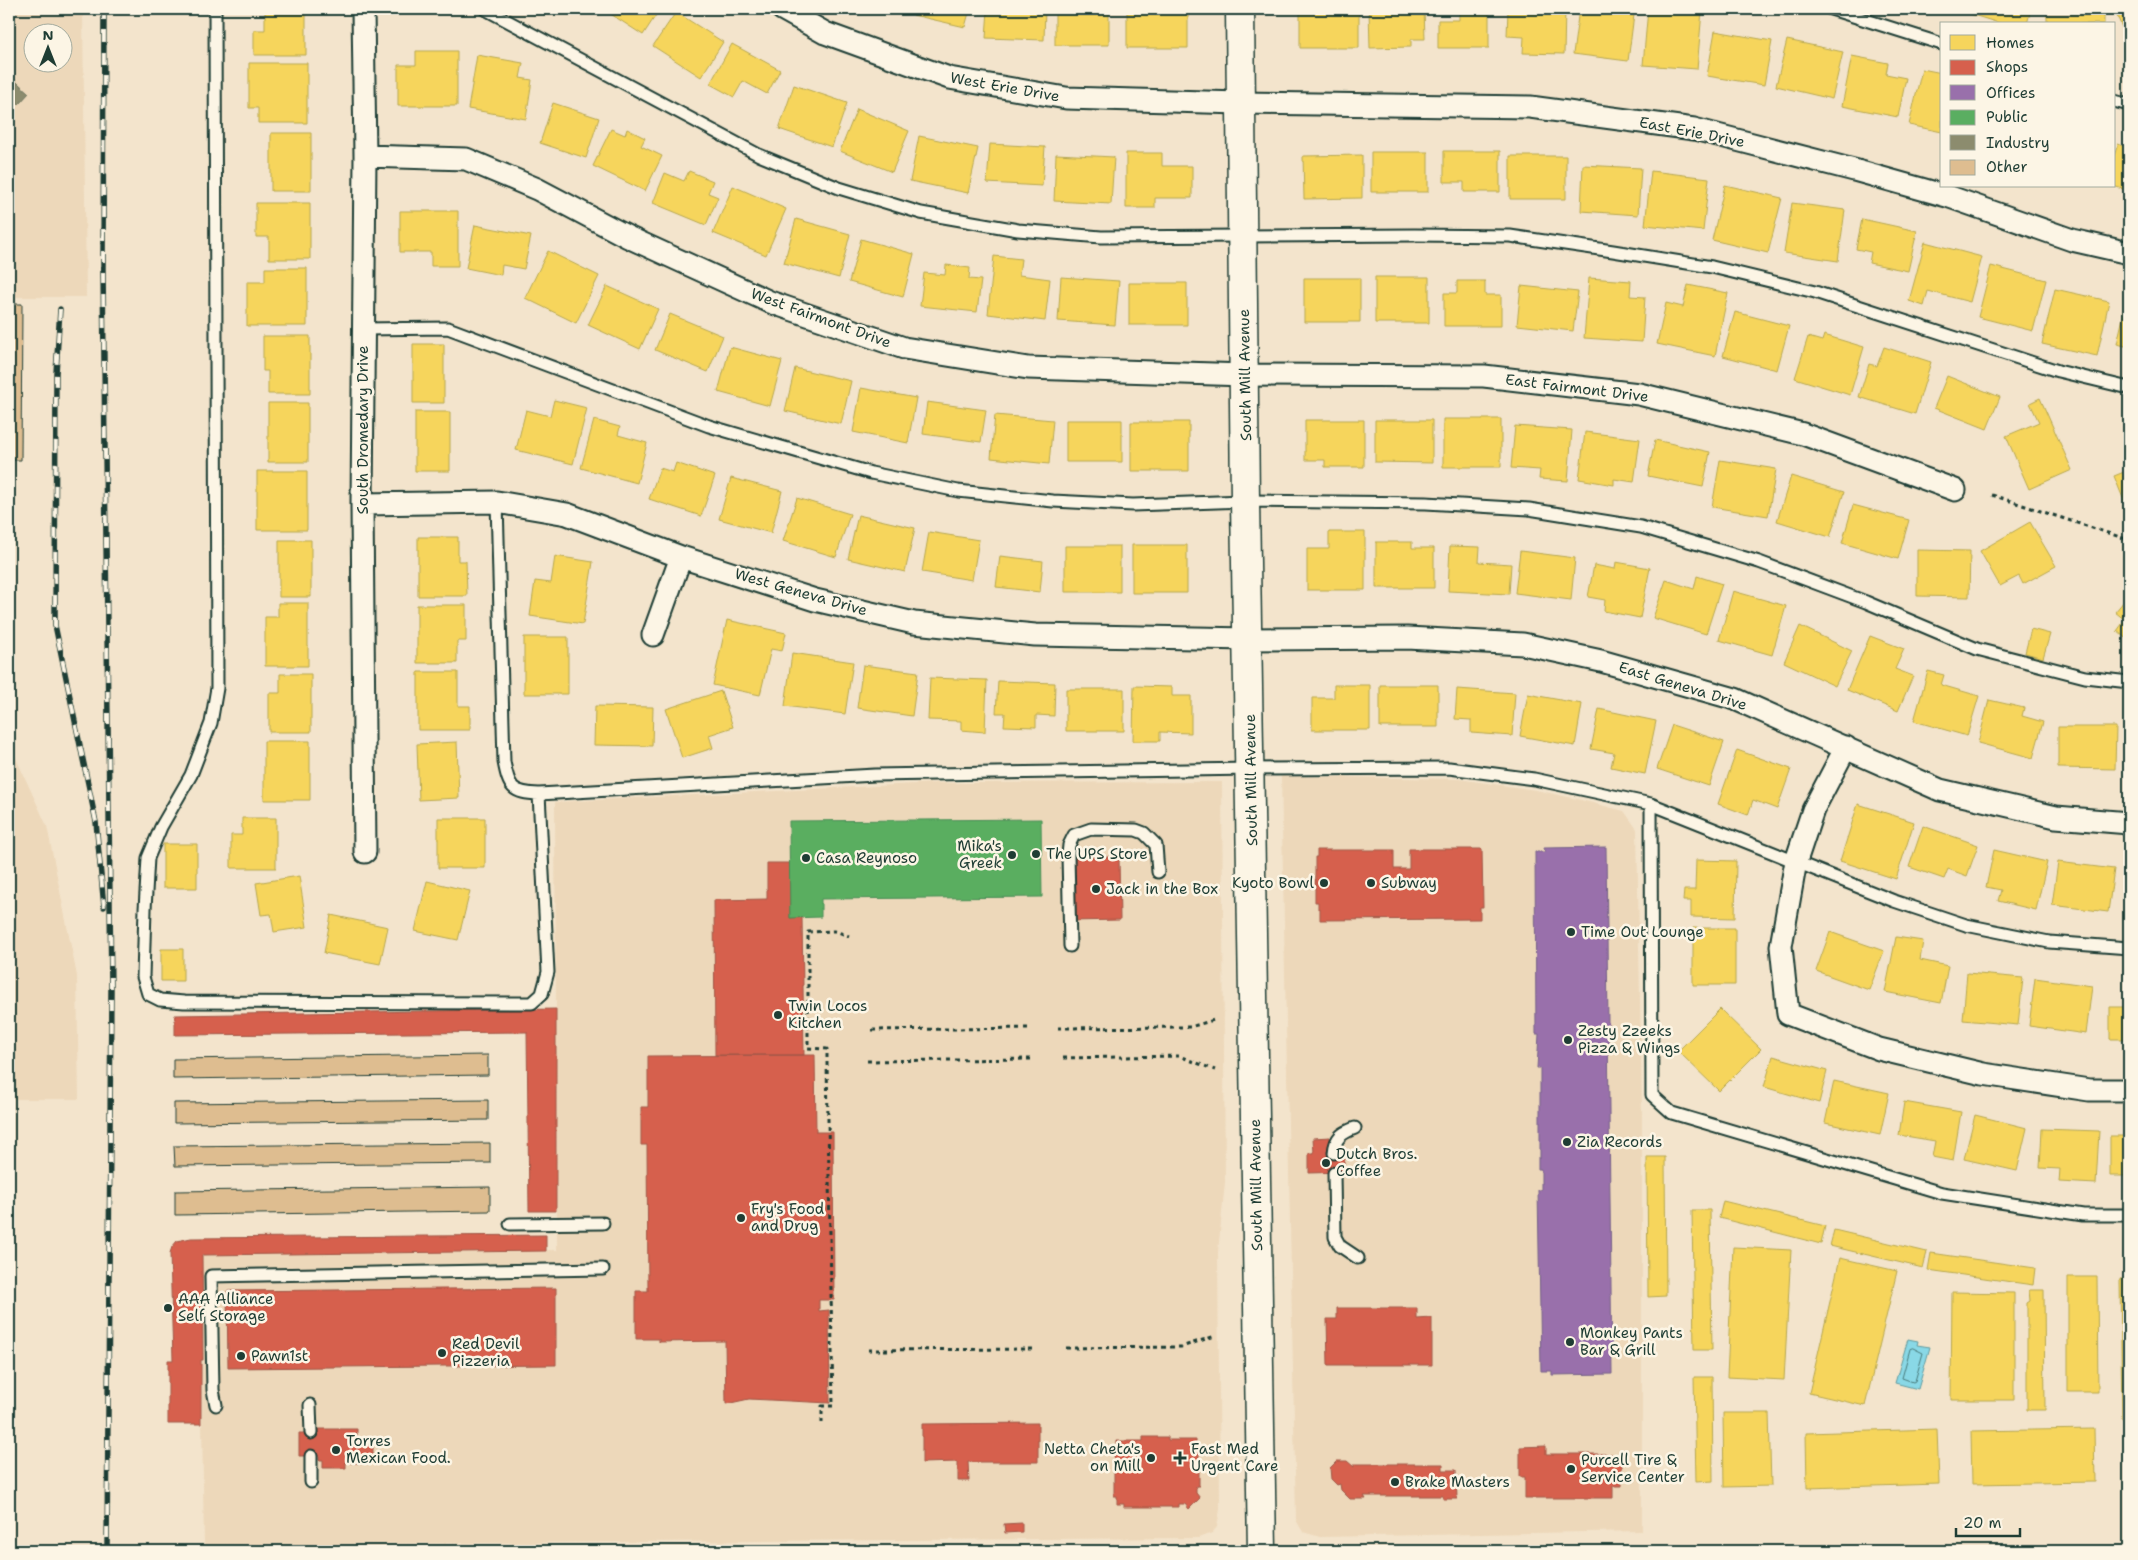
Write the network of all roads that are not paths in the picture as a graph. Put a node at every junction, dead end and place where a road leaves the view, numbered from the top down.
1 (215, 9) edge
2 (363, 9) edge
3 (485, 9) edge
4 (782, 9) edge
5 (1240, 9) edge
6 (1831, 9) edge
7 (1940, 43) edge
8 (2116, 102) edge
9 (1240, 103) junction
10 (2129, 105) edge
11 (365, 156) junction
12 (1242, 236) junction
13 (2129, 253) edge
14 (363, 328) junction
15 (1246, 375) junction
16 (2129, 388) edge
17 (1955, 490) dead end
18 (1246, 501) junction
19 (497, 502) junction
20 (362, 504) junction
21 (681, 557) junction
22 (653, 635) dead end
23 (1249, 639) junction
24 (2129, 682) edge
25 (1846, 747) junction
26 (1251, 769) junction
27 (539, 794) junction
28 (1651, 804) junction
29 (2129, 823) edge
30 (365, 852) dead end
31 (1796, 861) junction
32 (1158, 872) dead end
33 (1070, 946) dead end
34 (2129, 948) edge
35 (2129, 1090) edge
36 (1355, 1128) dead end
37 (1334, 1152) dead end
38 (1334, 1172) dead end
39 (2129, 1215) edge
40 (603, 1223) dead end
41 (510, 1224) dead end
42 (1358, 1258) dead end
43 (603, 1269) dead end
44 (216, 1405) dead end
45 (310, 1405) dead end
46 (311, 1433) dead end
47 (311, 1456) dead end
48 (312, 1482) dead end
49 (1262, 1551) edge

1 - 27 lane
2 - 11 street, South Dromedary Drive
3 - 12 lane
4 - 9 street, West Erie Drive
5 - 9 main road, South Mill Avenue
6 - 7 lane
8 - 10 lane
9 - 12 main road, South Mill Avenue
9 - 13 street, East Erie Drive
11 - 14 street, South Dromedary Drive
11 - 15 street, West Fairmont Drive
12 - 15 main road, South Mill Avenue
12 - 16 lane
14 - 18 lane
14 - 20 street, South Dromedary Drive
15 - 17 street, East Fairmont Drive
15 - 18 main road, South Mill Avenue
18 - 23 main road, South Mill Avenue
18 - 24 lane
19 - 20 street, West Geneva Drive
19 - 21 street, West Geneva Drive
19 - 27 lane
20 - 30 street, South Dromedary Drive
21 - 22 street
21 - 23 street, West Geneva Drive
23 - 25 street, East Geneva Drive
23 - 26 main road, South Mill Avenue
25 - 29 street, East Geneva Drive
25 - 31 street
26 - 27 lane
26 - 28 lane
26 - 49 main road, South Mill Avenue
28 - 31 lane
28 - 39 lane
31 - 34 lane
31 - 35 street
32 - 33 lane
36 - 37 lane
38 - 42 lane
40 - 41 lane
43 - 44 lane
45 - 46 lane
47 - 48 lane

